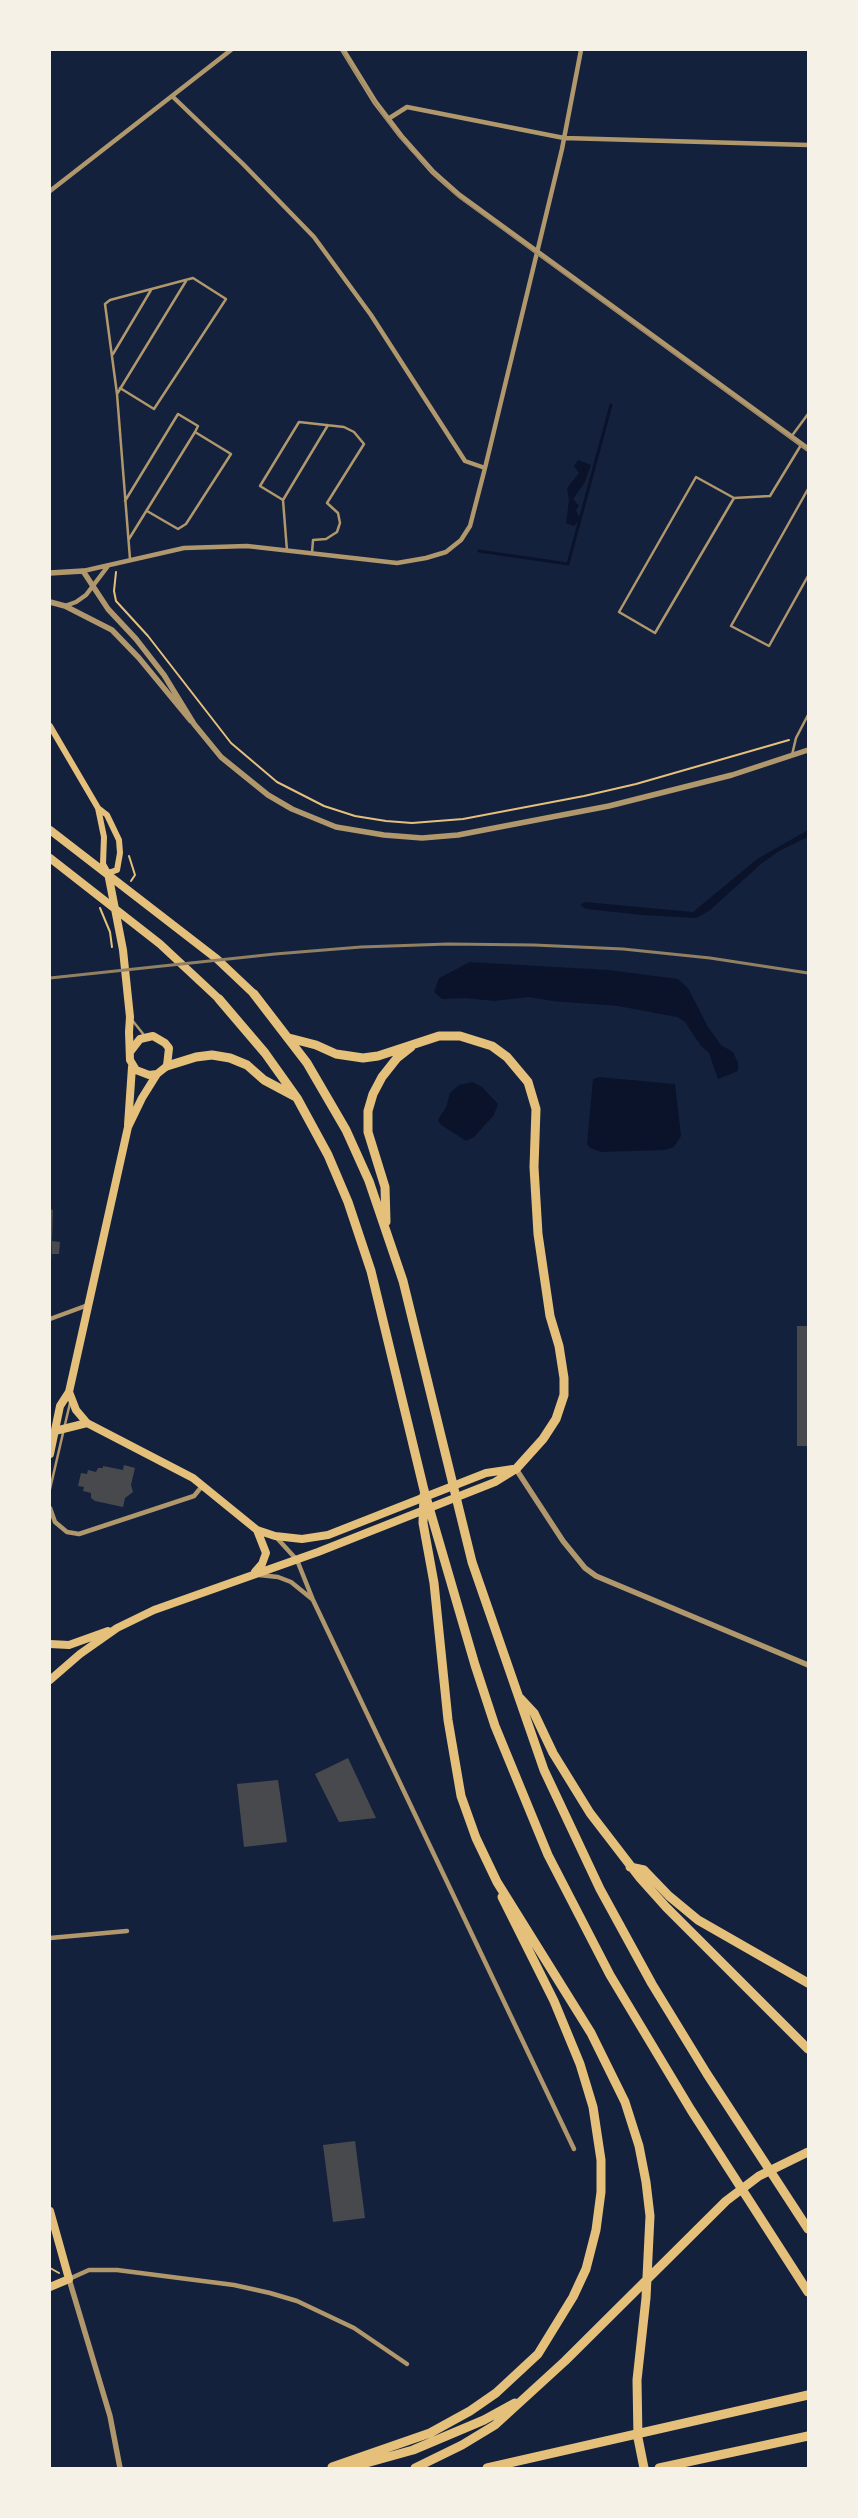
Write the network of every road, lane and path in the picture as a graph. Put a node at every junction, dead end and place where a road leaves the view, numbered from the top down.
1 (231, 50) edge
2 (343, 50) edge
3 (581, 50) edge
4 (172, 96) junction
5 (388, 119) junction
6 (564, 138) junction
7 (808, 145) edge
8 (50, 192) edge
9 (537, 253) junction
10 (186, 281) junction
11 (151, 290) junction
12 (112, 355) junction
13 (120, 388) junction
14 (117, 394) junction
15 (808, 414) edge
16 (328, 425) junction
17 (195, 432) junction
18 (791, 437) junction
19 (802, 444) junction
20 (808, 448) edge
21 (485, 468) junction
22 (808, 489) edge
23 (734, 498) junction
24 (283, 500) junction
25 (124, 502) junction
26 (148, 511) junction
27 (128, 540) junction
28 (287, 551) junction
29 (312, 554) junction
30 (130, 559) junction
31 (109, 565) junction
32 (83, 571) junction
33 (50, 573) edge
34 (808, 576) edge
35 (93, 585) junction
36 (50, 602) edge
37 (65, 606) junction
38 (808, 715) edge
39 (194, 724) junction
40 (50, 726) edge
41 (796, 738) junction
42 (808, 750) edge
43 (792, 755) junction
44 (98, 808) junction
45 (50, 830) edge
46 (50, 858) edge
47 (108, 872) junction
48 (113, 906) junction
49 (254, 994) joint
50 (219, 999) joint
51 (130, 1017) junction
52 (145, 1037) junction
53 (290, 1038) junction
54 (416, 1044) junction
55 (130, 1052) junction
56 (167, 1066) junction
57 (132, 1067) junction
58 (158, 1074) junction
59 (296, 1098) junction
60 (128, 1126) junction
61 (387, 1232) junction
62 (88, 1305) junction
63 (50, 1319) edge
64 (70, 1397) junction
65 (87, 1423) junction
66 (65, 1428) junction
67 (55, 1431) junction
68 (50, 1454) edge
69 (516, 1468) junction
70 (203, 1485) junction
71 (50, 1489) edge
72 (424, 1490) junction
73 (50, 1508) edge
74 (257, 1530) junction
75 (275, 1536) junction
76 (297, 1560) junction
77 (253, 1574) junction
78 (313, 1600) junction
79 (117, 1628) junction
80 (50, 1644) edge
81 (808, 1665) edge
82 (50, 1680) edge
83 (516, 1693) junction
84 (630, 1866) junction
85 (497, 1882) junction
86 (127, 1931) dead end
87 (50, 1938) edge
88 (808, 1983) edge
89 (808, 2048) edge
90 (574, 2149) dead end
91 (806, 2154) edge
92 (50, 2211) edge
93 (808, 2229) edge
94 (70, 2279) junction
95 (50, 2287) edge
96 (808, 2292) edge
97 (407, 2364) dead end
98 (808, 2395) edge
99 (528, 2396) junction
100 (808, 2436) edge
101 (329, 2467) edge
102 (120, 2468) edge
103 (415, 2468) edge
104 (488, 2468) edge
105 (644, 2468) edge
106 (659, 2468) edge

1 - 4 street
2 - 5 street
3 - 6 street
4 - 8 street
4 - 21 street
5 - 6 street
5 - 9 street
6 - 7 street
6 - 9 street
9 - 18 street
9 - 21 street
10 - 11 lane
10 - 13 lane
10 - 13 lane
11 - 12 lane
11 - 12 lane
12 - 14 lane
13 - 14 lane
14 - 25 lane
15 - 18 lane
16 - 24 lane
16 - 24 lane
16 - 29 lane
17 - 25 lane
17 - 26 lane
17 - 26 lane
18 - 19 street
19 - 20 street
19 - 23 lane
21 - 29 street
22 - 34 lane
23 - 23 lane
24 - 28 lane
25 - 27 lane
26 - 27 lane
27 - 30 lane
28 - 29 street
28 - 30 street
30 - 31 street
31 - 32 street
31 - 35 street
31 - 41 path
32 - 33 street
32 - 35 street
35 - 37 street
35 - 39 street
36 - 37 street
37 - 39 street
38 - 41 lane
39 - 43 street
40 - 44 main road
41 - 43 lane
42 - 43 street
44 - 47 main road
44 - 47 main road
45 - 47 main road
46 - 48 main road
47 - 48 main road
47 - 49 main road
48 - 50 main road
48 - 51 main road
49 - 53 highway
50 - 59 highway
51 - 52 lane
51 - 55 main road
52 - 55 main road
52 - 56 main road
53 - 54 highway
53 - 61 highway
54 - 61 highway
54 - 69 highway
55 - 57 main road
56 - 58 main road
56 - 59 highway
57 - 58 main road
57 - 60 main road
58 - 60 main road
59 - 72 highway
60 - 62 main road
61 - 83 highway
62 - 63 street
62 - 64 main road
64 - 65 main road
64 - 66 lane
64 - 67 main road
65 - 66 main road
65 - 70 main road
66 - 67 main road
66 - 71 lane
67 - 68 main road
69 - 75 main road
69 - 76 main road
69 - 81 street
70 - 73 street
70 - 74 main road
72 - 85 highway
72 - 96 highway
74 - 75 main road
74 - 77 main road
75 - 76 street
76 - 77 main road
76 - 78 street
77 - 78 street
77 - 79 main road
78 - 90 street
79 - 80 main road
79 - 82 main road
83 - 84 highway
83 - 93 highway
84 - 88 highway
84 - 89 highway
85 - 101 highway
85 - 105 highway
86 - 87 street
91 - 99 highway
92 - 94 main road
94 - 95 main road
94 - 97 street
94 - 102 street
98 - 104 highway
99 - 101 highway
99 - 103 highway
100 - 106 highway

